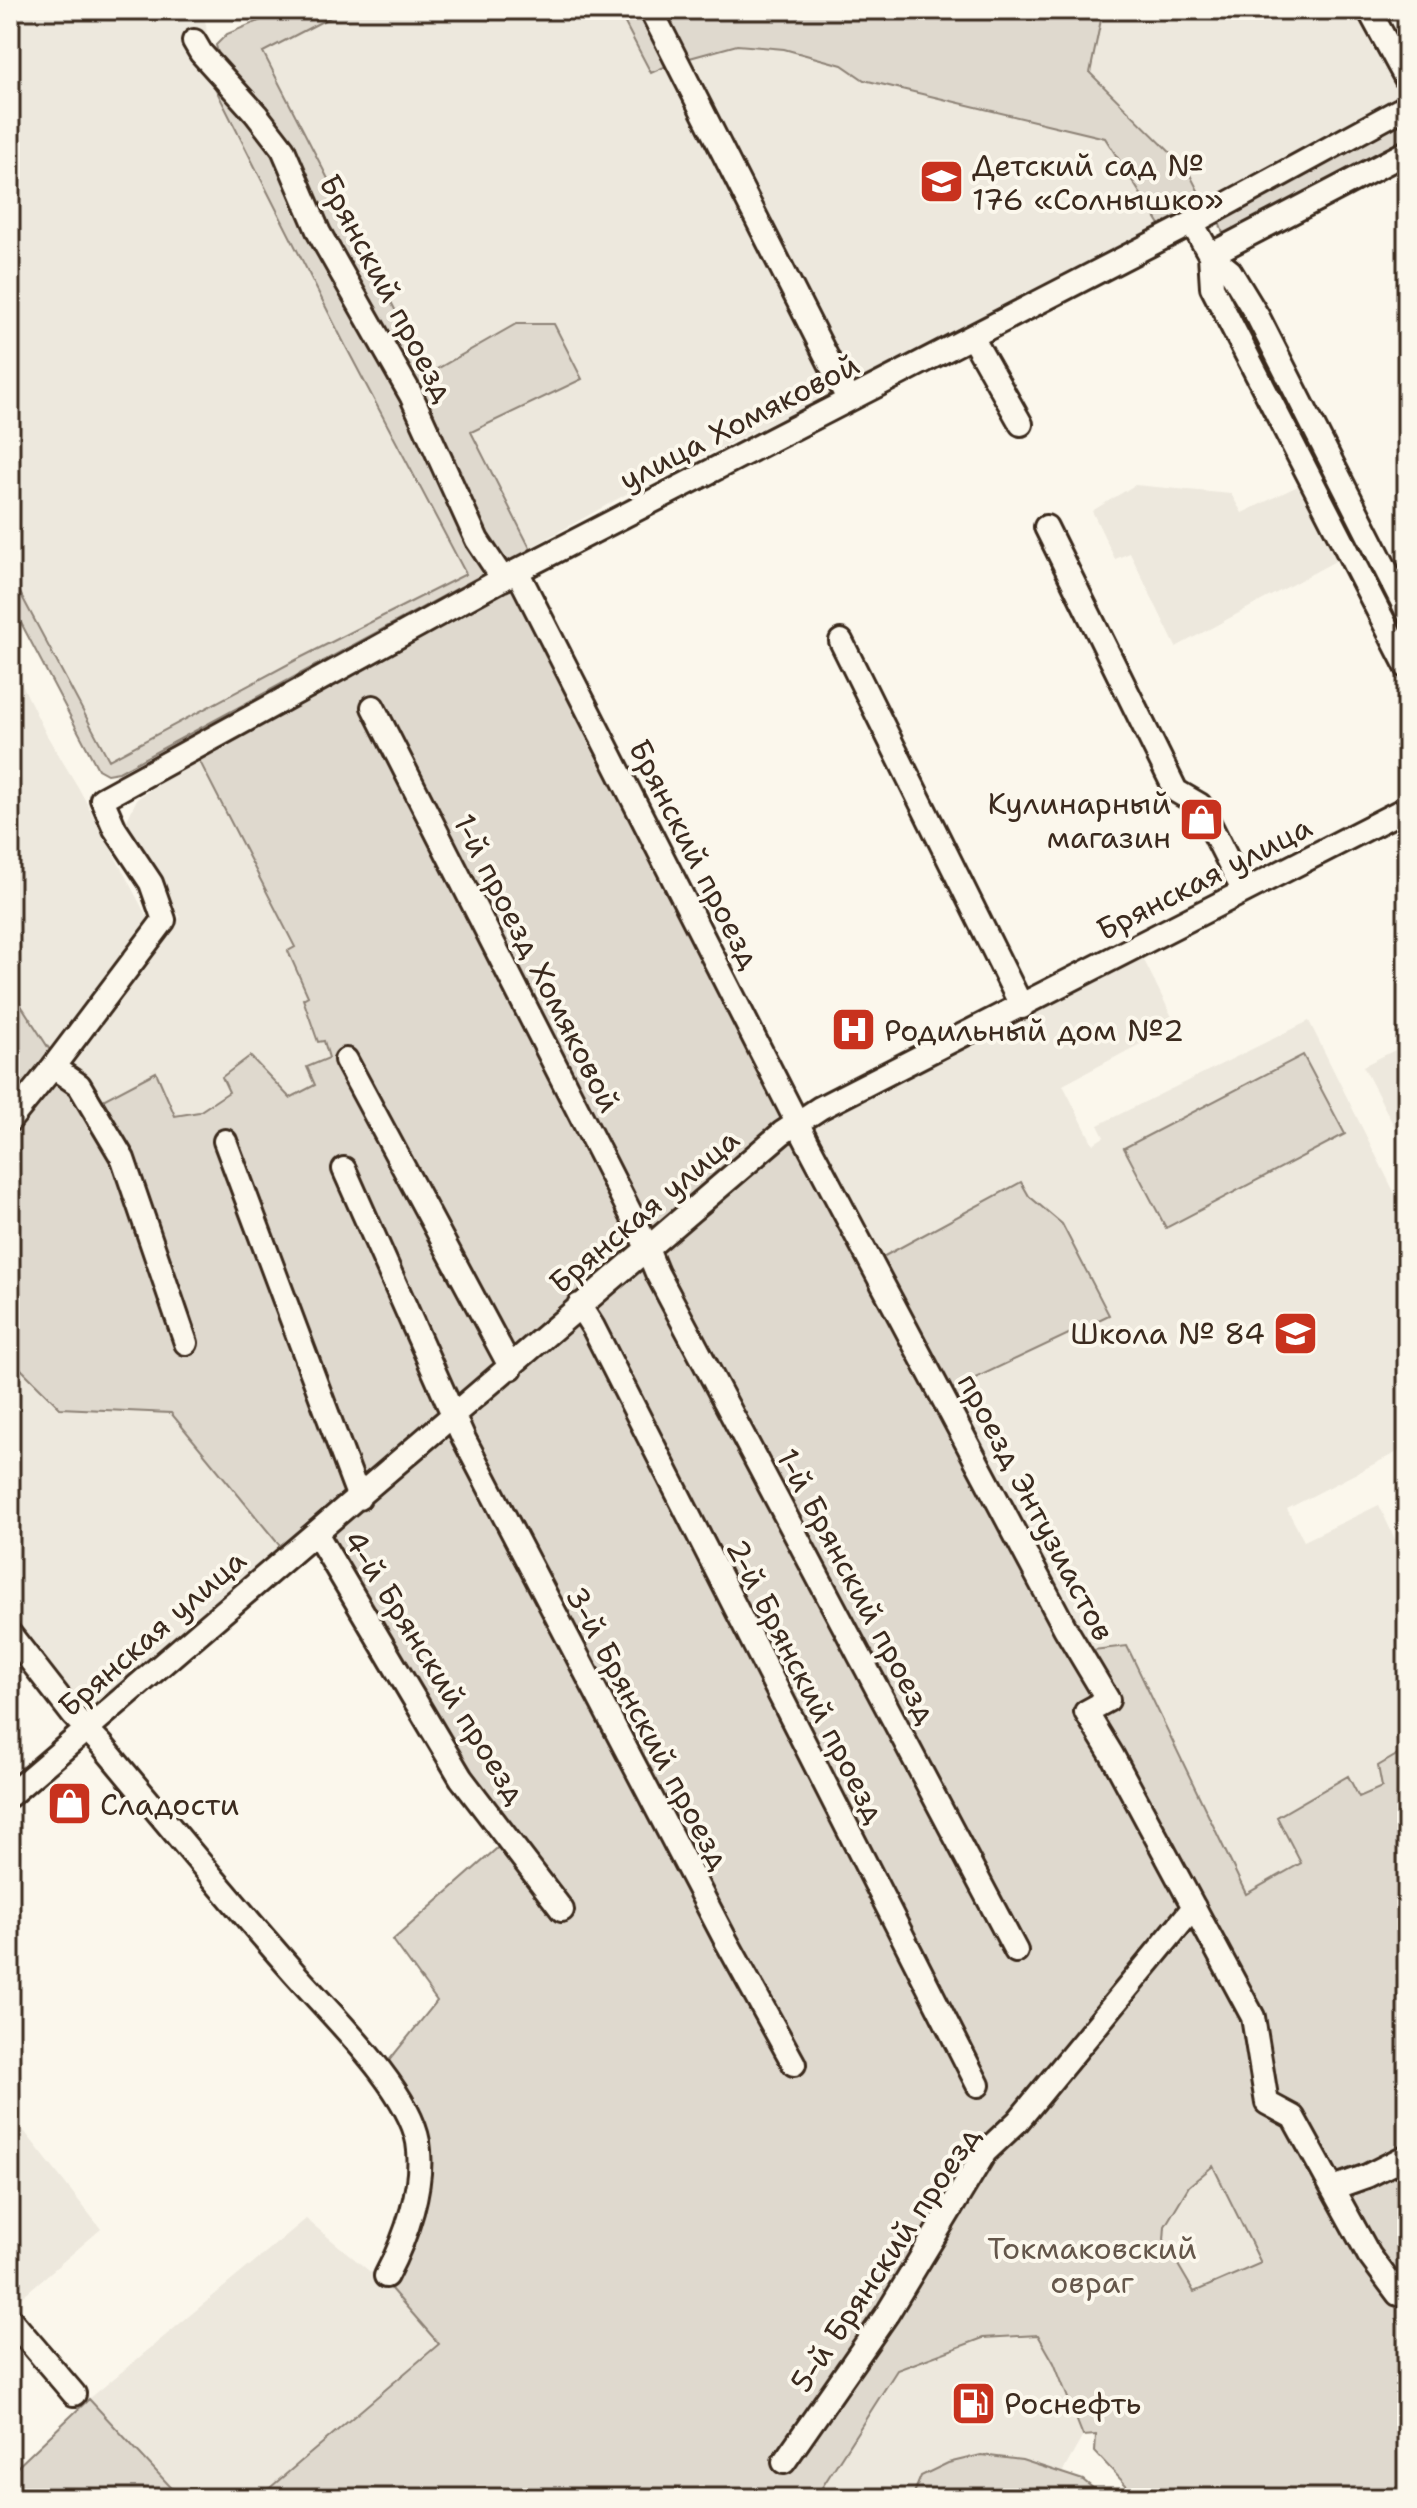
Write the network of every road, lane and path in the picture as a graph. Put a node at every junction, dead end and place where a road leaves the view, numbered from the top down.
1 (651, 10) edge
2 (1369, 10) edge
3 (194, 41) dead end
4 (1407, 80) edge
5 (1407, 106) edge
6 (1407, 152) edge
7 (1198, 220) junction
8 (1210, 255) junction
9 (972, 337) junction
10 (848, 399) junction
11 (1021, 424) dead end
12 (1046, 527) dead end
13 (510, 575) junction
14 (1407, 611) edge
15 (841, 641) dead end
16 (1407, 667) edge
17 (373, 707) dead end
18 (1407, 808) edge
19 (1243, 890) junction
20 (1022, 1007) junction
21 (346, 1060) dead end
22 (53, 1067) junction
23 (10, 1120) edge
24 (798, 1122) junction
25 (225, 1141) dead end
26 (344, 1169) dead end
27 (646, 1248) junction
28 (579, 1305) junction
29 (186, 1343) dead end
30 (511, 1368) junction
31 (455, 1416) junction
32 (359, 1498) junction
33 (316, 1533) junction
34 (10, 1634) edge
35 (86, 1729) junction
36 (10, 1795) edge
37 (1194, 1907) junction
38 (562, 1910) dead end
39 (1016, 1951) dead end
40 (794, 2064) dead end
41 (978, 2085) dead end
42 (1407, 2156) edge
43 (1333, 2188) junction
44 (386, 2276) dead end
45 (1398, 2294) dead end
46 (10, 2319) edge
47 (74, 2394) dead end
48 (784, 2462) dead end

1 - 10 street
2 - 4 street
3 - 13 street, Брянский проезд
5 - 7 street, улица Хомяковой
6 - 8 street
7 - 8 street
7 - 9 street, улица Хомяковой
8 - 14 street
8 - 16 street
9 - 10 street, улица Хомяковой
9 - 11 street
10 - 13 street, улица Хомяковой
12 - 19 street
13 - 22 street, улица Хомяковой
13 - 24 street, Брянский проезд
15 - 20 street
17 - 27 street, 1-й проезд Хомяковой
18 - 19 street, Брянская улица
19 - 20 street, Брянская улица
20 - 24 street, Брянская улица
21 - 30 street
22 - 23 street
22 - 29 street
24 - 27 street, Брянская улица
24 - 37 street, проезд Энтузиастов
25 - 32 street
26 - 31 street, 3-й Брянский проезд
27 - 28 street, Брянская улица
27 - 39 street, 1-й Брянский проезд
28 - 30 street, Брянская улица
28 - 41 street, 2-й Брянский проезд
30 - 31 street, Брянская улица
31 - 32 street, Брянская улица
31 - 40 street, 3-й Брянский проезд
32 - 33 street, Брянская улица
33 - 35 street, Брянская улица
33 - 38 street, 4-й Брянский проезд
34 - 35 street
35 - 36 street, Брянская улица
35 - 44 street
37 - 43 street
37 - 48 street, 5-й Брянский проезд
42 - 43 street
43 - 45 street
46 - 47 street

